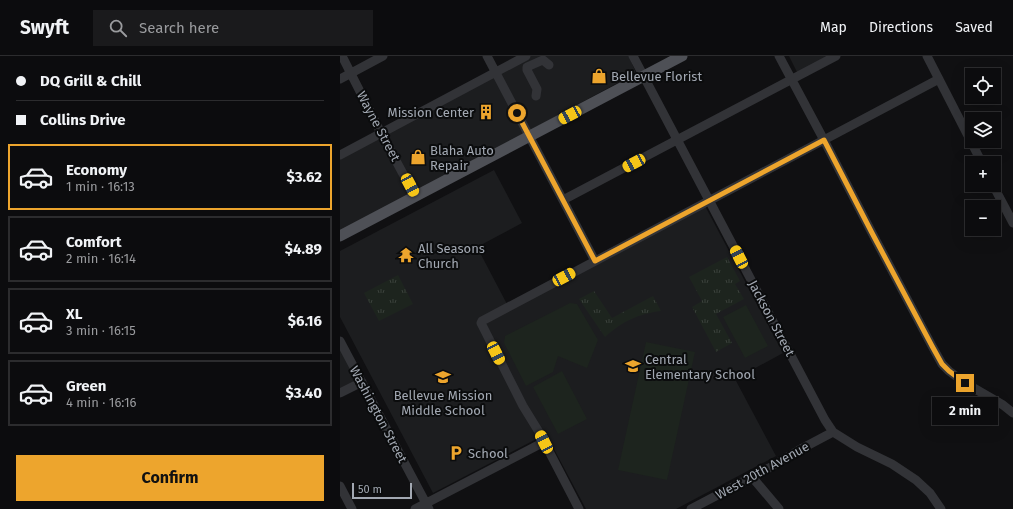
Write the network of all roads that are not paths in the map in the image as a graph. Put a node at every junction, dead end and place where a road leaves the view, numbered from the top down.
1 (342, 56) edge
2 (383, 56) edge
3 (487, 56) edge
4 (526, 56) edge
5 (633, 56) edge
6 (682, 56) edge
7 (779, 56) edge
8 (836, 56) edge
9 (927, 56) edge
10 (549, 64) dead end
11 (496, 72) junction
12 (351, 73) junction
13 (643, 76) junction
14 (340, 79) edge
15 (939, 79) junction
16 (792, 80) junction
17 (536, 96) dead end
18 (382, 133) junction
19 (529, 137) junction
20 (677, 140) junction
21 (824, 140) junction
22 (340, 155) edge
23 (978, 156) edge
24 (998, 192) edge
25 (416, 196) junction
26 (563, 200) junction
27 (710, 200) junction
28 (1013, 223) edge
29 (340, 236) edge
30 (595, 261) junction
31 (340, 341) edge
32 (362, 382) junction
33 (340, 394) edge
34 (1013, 414) edge
35 (833, 432) junction
36 (544, 442) junction
37 (752, 477) junction
38 (340, 486) edge
39 (427, 506) edge
40 (352, 509) edge
41 (415, 509) edge
42 (579, 509) edge
43 (691, 509) edge
44 (779, 509) edge
45 (941, 509) edge

1 - 12 street, Wayne Street
2 - 12 street
3 - 11 street
4 - 11 street
5 - 13 street, Jackson Street
6 - 13 main road
7 - 16 street
8 - 16 street
9 - 15 street
10 - 17 street
11 - 18 street
11 - 19 street
12 - 14 street
12 - 18 street, Wayne Street
13 - 19 main road
13 - 20 street, Jackson Street
15 - 21 street
15 - 23 street
16 - 20 street
16 - 21 street
18 - 22 street
18 - 25 street, Wayne Street
19 - 25 main road
19 - 26 street
20 - 26 street
20 - 27 street, Jackson Street
21 - 27 street
21 - 34 street
24 - 28 street
25 - 29 main road
26 - 30 street
27 - 30 street
27 - 35 street, Jackson Street
30 - 36 street
31 - 32 street, Washington Street
32 - 33 street
32 - 39 street, Washington Street
35 - 37 street, West 20th Avenue
35 - 45 street
36 - 39 street
36 - 42 street
37 - 43 street, West 20th Avenue
37 - 44 street
38 - 40 street
39 - 41 street

